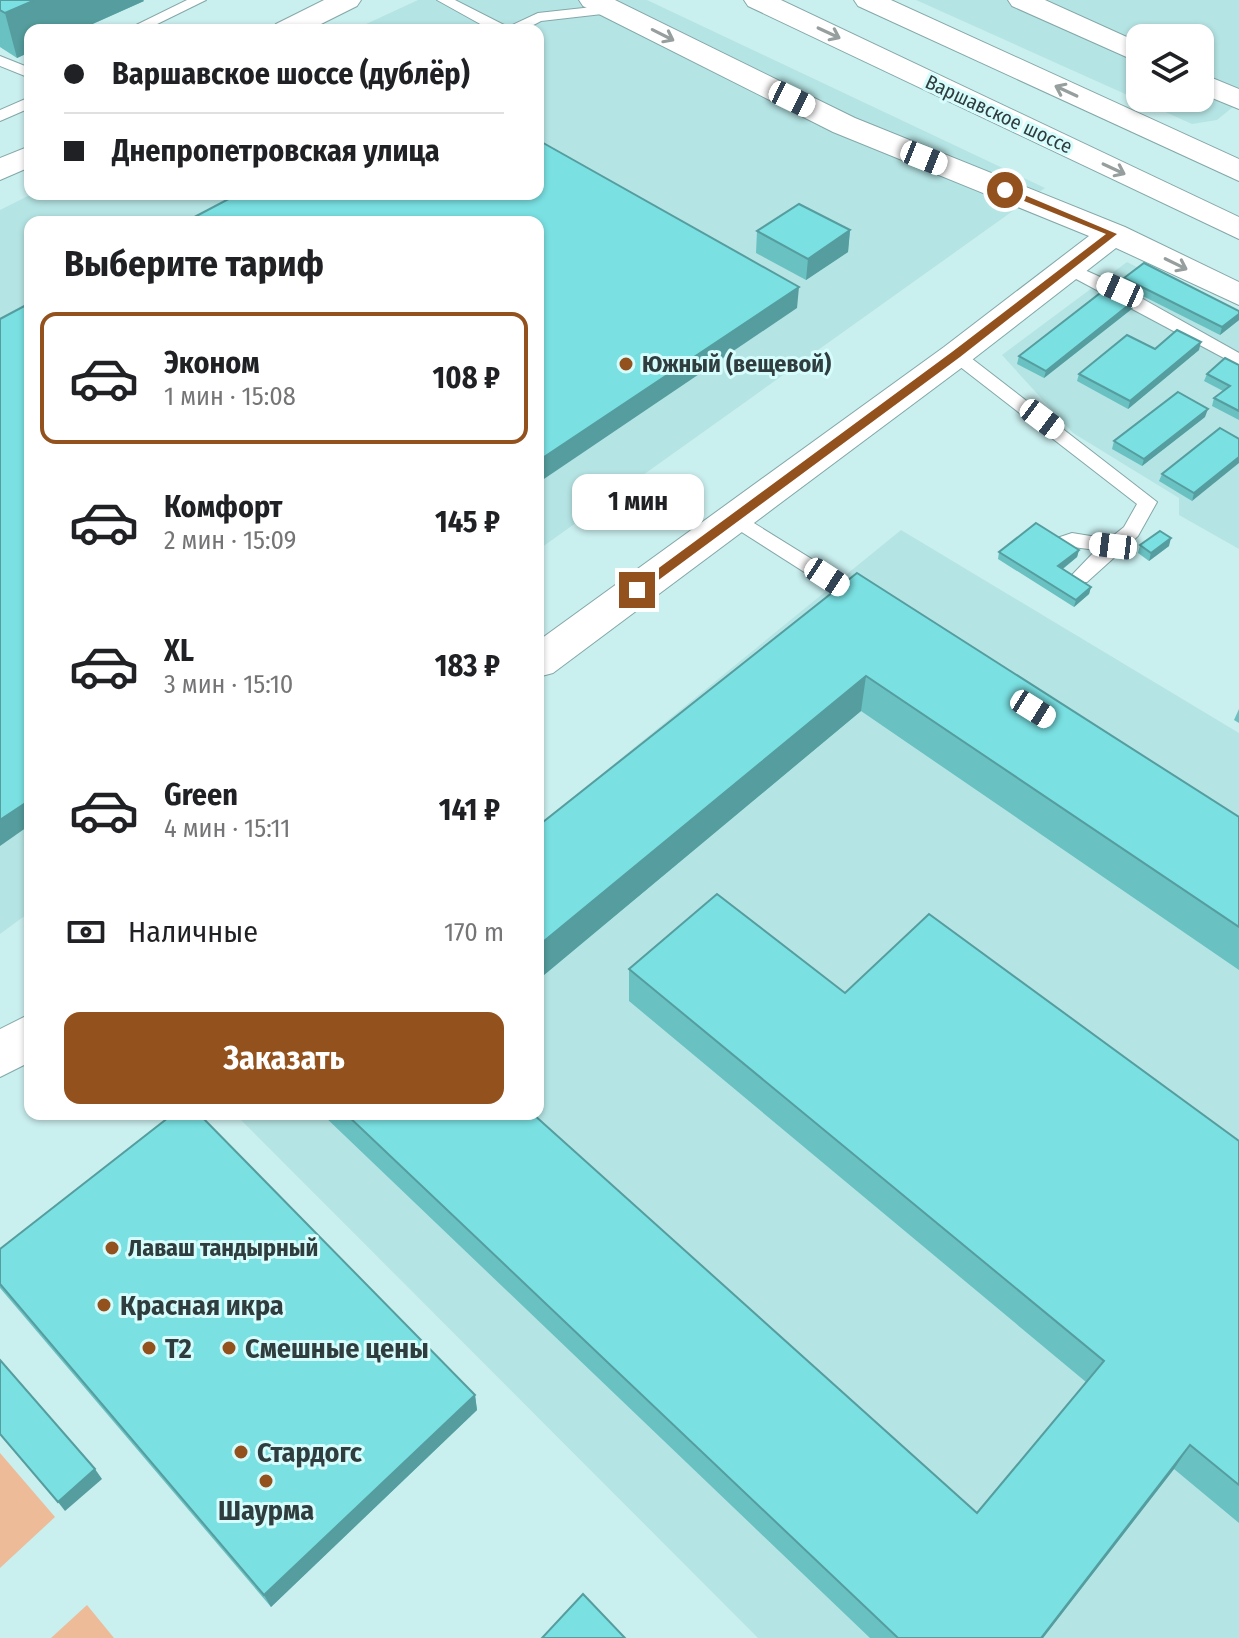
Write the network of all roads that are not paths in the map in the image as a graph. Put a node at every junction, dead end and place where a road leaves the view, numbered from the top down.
1 (199, 0) edge
2 (347, 0) edge
3 (444, 0) edge
4 (758, 0) edge
5 (868, 0) edge
6 (1022, 0) edge
7 (602, 4) edge
8 (146, 24) edge
9 (298, 24) edge
10 (490, 24) edge
11 (525, 24) edge
12 (1126, 48) edge
13 (0, 60) edge
14 (24, 71) edge
15 (1214, 88) edge
16 (1239, 100) edge
17 (24, 105) edge
18 (0, 116) edge
19 (24, 158) edge
20 (0, 170) edge
21 (1239, 171) edge
22 (1239, 229) edge
23 (1113, 234) junction
24 (1069, 268) junction
25 (1239, 295) edge
26 (956, 355) junction
27 (1239, 360) edge
28 (736, 519) junction
29 (1058, 545) edge
30 (1113, 546) junction
31 (1080, 577) edge
32 (880, 611) edge
33 (544, 658) edge
34 (24, 1039) edge
35 (0, 1056) edge

1 - 8 lane
2 - 9 main road
3 - 10 lane
4 -> 22 main road, Варшавское шоссе
21 -> 5 main road
6 - 12 main road
7 - 11 lane
7 -> 23 main road
13 - 14 lane
15 - 16 main road
17 - 18 lane
19 - 20 main road
23 - 24 main road
23 -> 25 main road
24 - 26 main road
24 - 27 lane
26 - 28 main road
26 - 30 lane
28 - 32 lane
28 - 33 main road
29 - 30 lane
30 - 31 lane
34 - 35 main road

